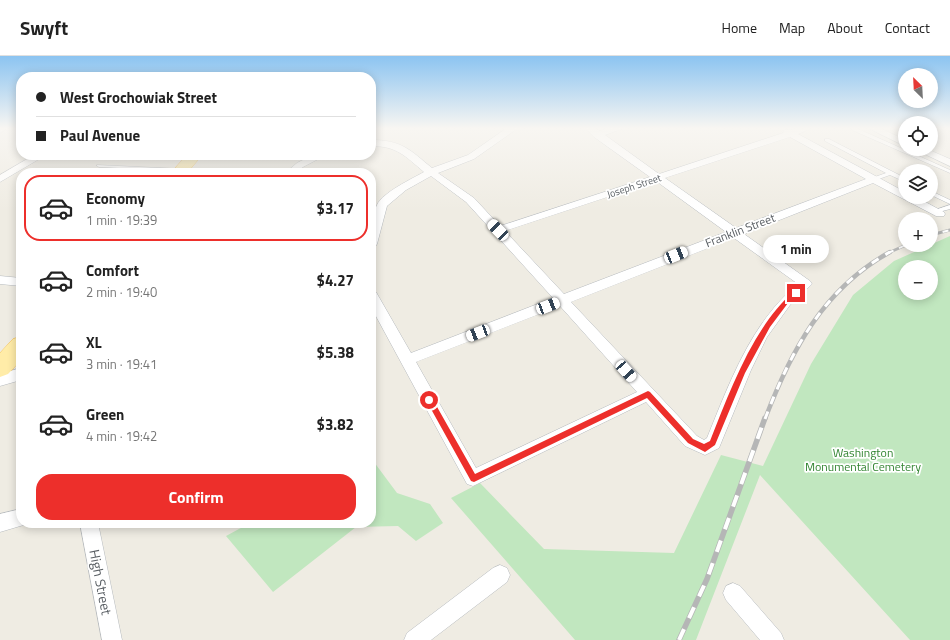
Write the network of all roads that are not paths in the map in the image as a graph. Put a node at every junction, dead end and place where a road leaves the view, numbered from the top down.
1 (410, 155) edge
2 (474, 155) edge
3 (626, 155) edge
4 (729, 155) edge
5 (830, 155) edge
6 (856, 155) edge
7 (913, 155) edge
8 (934, 156) edge
9 (32, 160) edge
10 (190, 160) edge
11 (310, 160) edge
12 (950, 163) edge
13 (99, 166) dead end
14 (19, 168) edge
15 (131, 168) edge
16 (183, 168) edge
17 (296, 168) edge
18 (16, 170) edge
19 (431, 172) junction
20 (950, 172) edge
21 (890, 173) junction
22 (898, 177) edge
23 (658, 178) junction
24 (0, 179) edge
25 (874, 179) junction
26 (898, 192) edge
27 (938, 196) edge
28 (950, 202) edge
29 (921, 204) edge
30 (950, 207) edge
31 (935, 212) edge
32 (938, 213) edge
33 (376, 226) edge
34 (498, 230) junction
35 (733, 233) junction
36 (0, 280) edge
37 (16, 280) edge
38 (563, 300) junction
39 (376, 305) edge
40 (16, 350) edge
41 (407, 360) junction
42 (0, 368) edge
43 (16, 375) edge
44 (0, 380) edge
45 (648, 394) junction
46 (16, 519) edge
47 (0, 523) edge
48 (90, 528) edge
49 (500, 575) dead end
50 (733, 593) dead end
51 (112, 640) edge
52 (414, 640) edge
53 (774, 640) edge

1 - 19 street
2 - 19 street
3 - 23 street
4 - 23 street, Joseph Street
5 - 25 street
6 - 21 lane
7 - 20 lane
8 - 12 street
9 - 14 street
10 - 16 main road
11 - 17 street
13 - 15 lane
18 - 24 street
19 - 33 street
19 - 34 street
21 - 22 lane
21 - 25 lane
23 - 34 street, Joseph Street
23 - 35 street
25 - 26 street
25 - 35 street, Franklin Street
27 - 28 lane
29 - 31 street
30 - 32 lane
34 - 38 street
35 - 38 street, Franklin Street
35 - 45 street
36 - 37 street
38 - 41 street, Franklin Street
38 - 45 street
39 - 41 street
40 - 42 main road
41 - 45 street
43 - 44 street
46 - 47 street
48 - 51 street, High Street
49 - 52 street
50 - 53 street

